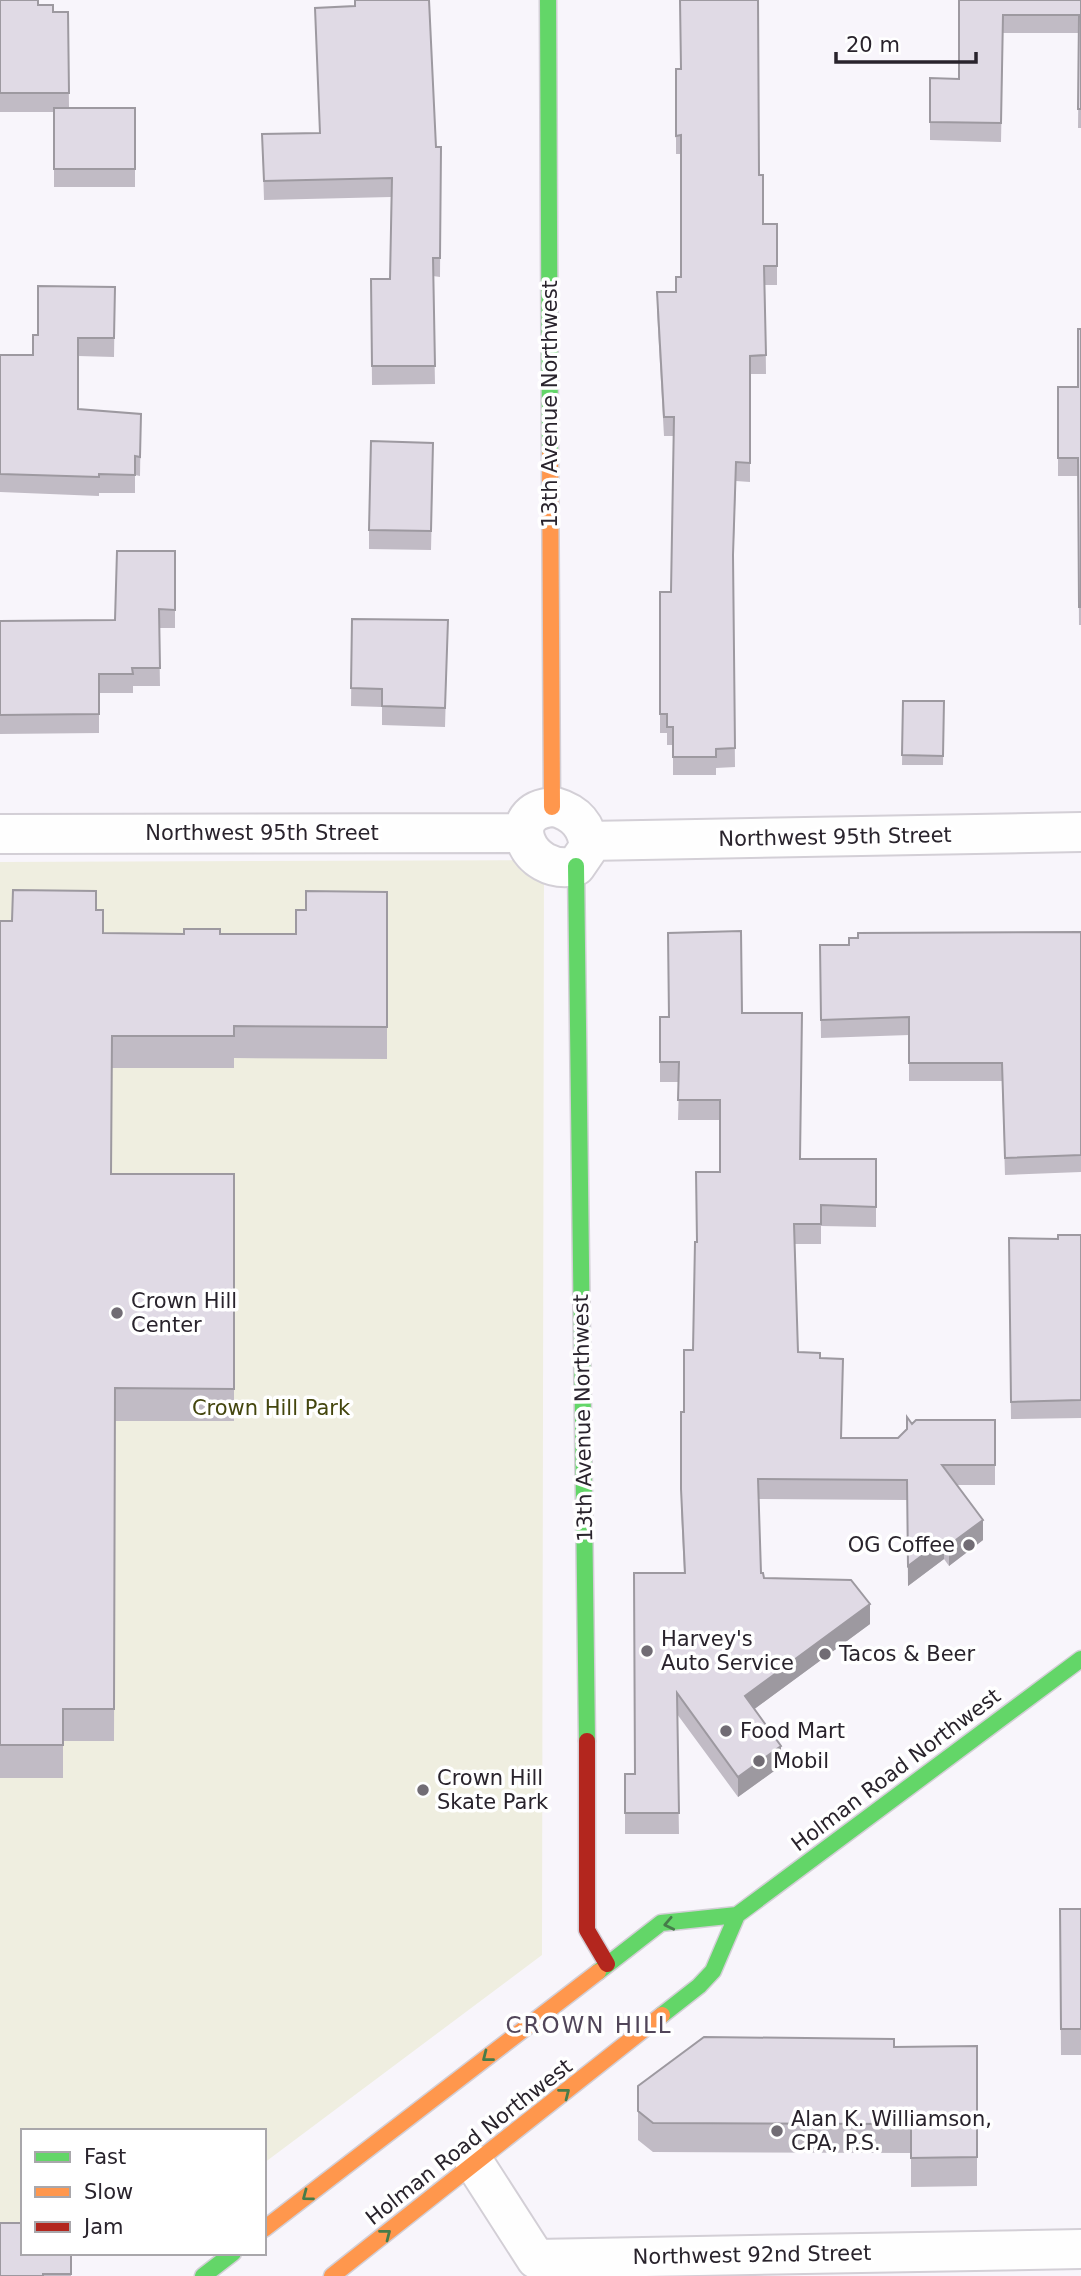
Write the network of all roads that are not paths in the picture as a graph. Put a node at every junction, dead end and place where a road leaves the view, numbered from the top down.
1 (548, 0) edge
2 (552, 807) junction
3 (1081, 832) edge
4 (523, 833) junction
5 (0, 834) edge
6 (582, 854) junction
7 (1081, 1659) edge
8 (737, 1915) junction
9 (607, 1964) junction
10 (475, 2164) junction
11 (266, 2227) edge
12 (1081, 2249) edge
13 (230, 2255) edge
14 (537, 2267) edge
15 (203, 2276) edge
16 (332, 2276) edge

1 - 2 street, 13th Avenue Northwest
2 - 4 street
2 - 6 street
3 - 6 street, Northwest 95th Street
4 - 5 street, Northwest 95th Street
4 - 6 street
6 - 9 street, 13th Avenue Northwest
7 - 8 street, Holman Road Northwest
8 -> 9 street
10 -> 8 street, Holman Road Northwest
9 -> 11 street
10 - 14 street, Northwest 92nd Street
16 -> 10 street, Holman Road Northwest
12 - 14 street, Northwest 92nd Street
13 - 15 street

